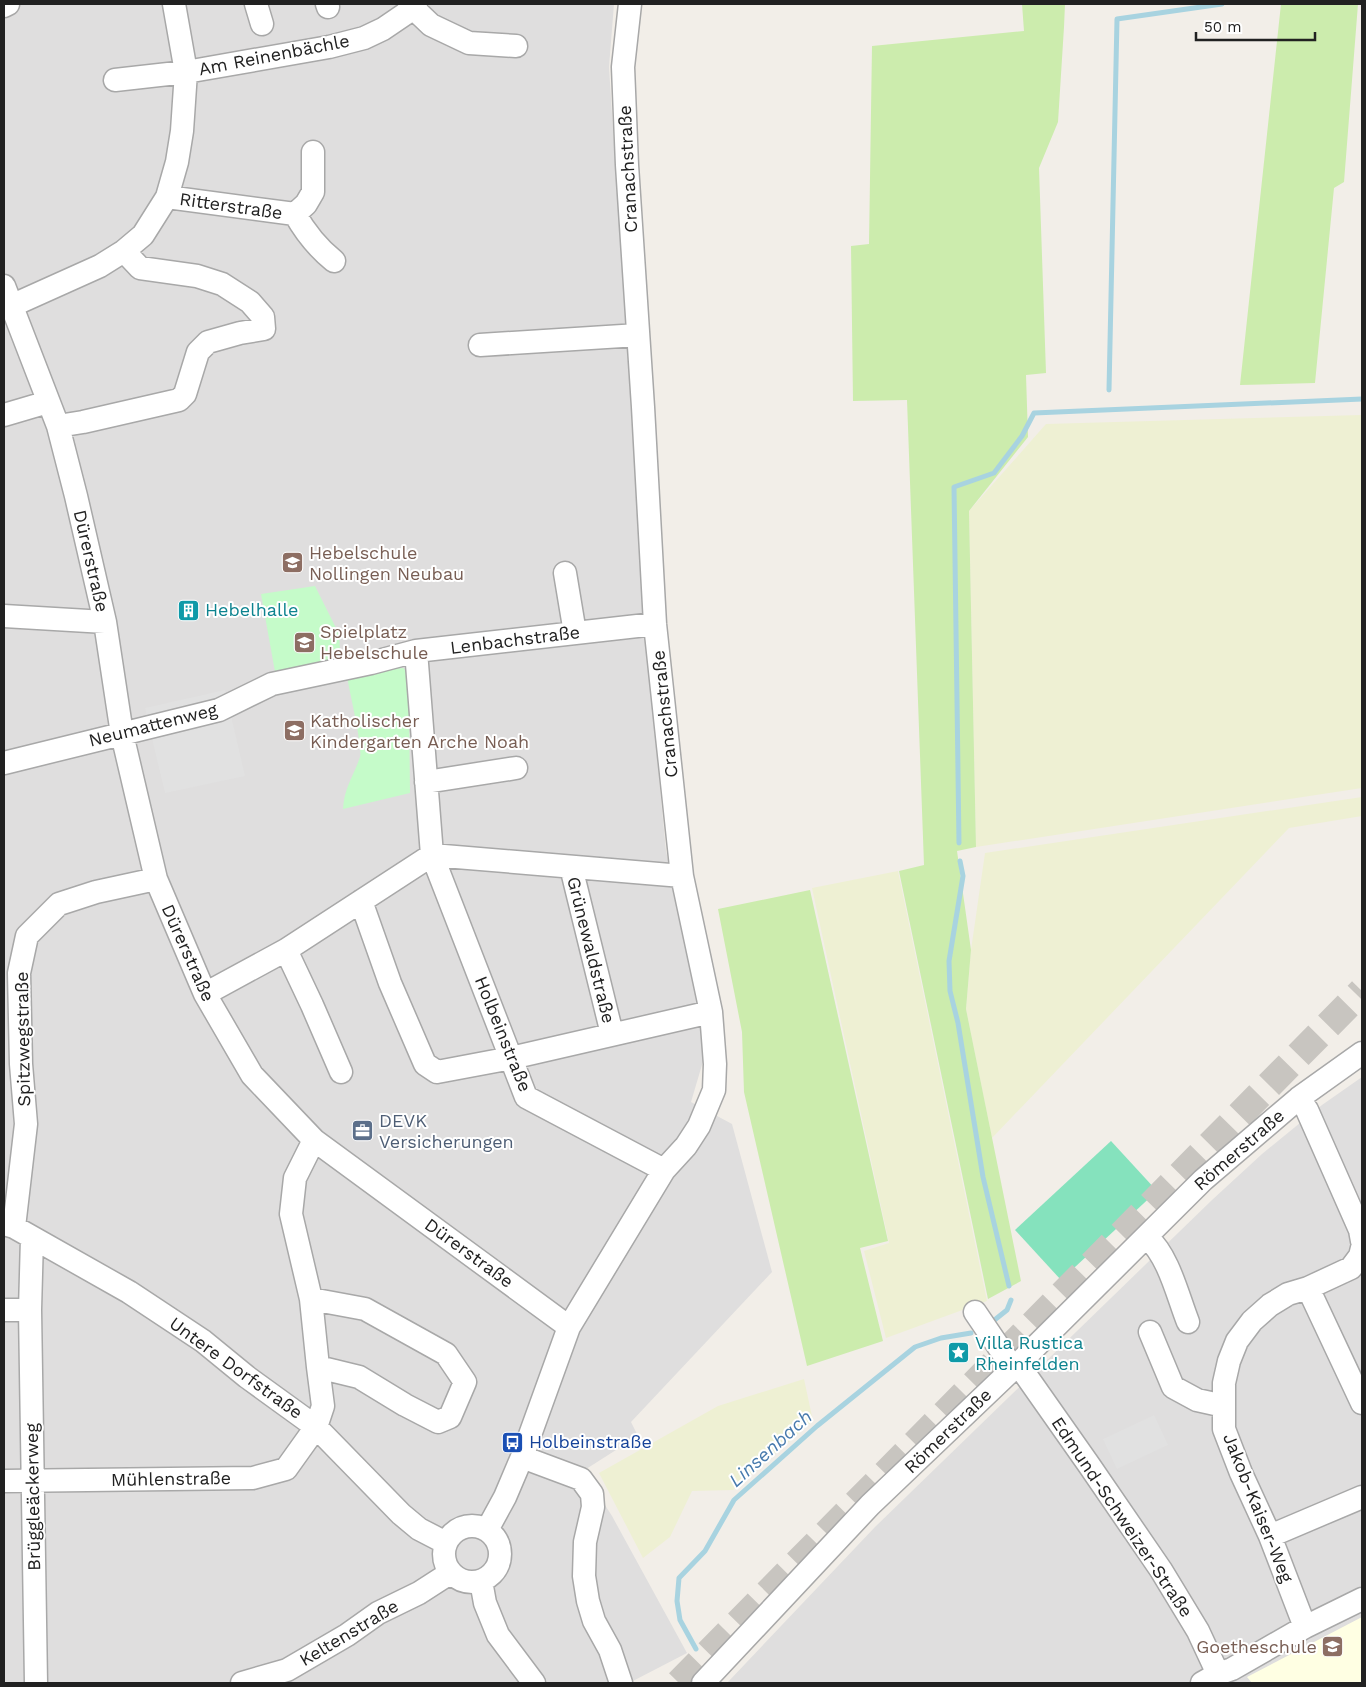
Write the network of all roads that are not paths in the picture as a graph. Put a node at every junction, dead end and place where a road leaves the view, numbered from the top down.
1 (8, 4) edge
2 (174, 4) edge
3 (630, 4) edge
4 (413, 5) edge
5 (4, 6) edge
6 (516, 46) dead end
7 (186, 72) junction
8 (115, 80) dead end
9 (313, 152) dead end
10 (167, 197) junction
11 (295, 214) junction
12 (124, 251) junction
13 (334, 262) dead end
14 (8, 296) edge
15 (638, 335) junction
16 (480, 345) dead end
17 (48, 402) junction
18 (4, 415) edge
19 (58, 426) junction
20 (565, 573) dead end
21 (4, 616) edge
22 (105, 622) junction
23 (655, 624) junction
24 (575, 633) junction
25 (416, 651) junction
26 (122, 734) junction
27 (4, 763) edge
28 (516, 768) dead end
29 (426, 782) junction
30 (432, 855) junction
31 (571, 867) junction
32 (682, 876) junction
33 (156, 879) junction
34 (361, 901) junction
35 (286, 950) junction
36 (205, 994) junction
37 (711, 1012) junction
38 (612, 1034) junction
39 (1362, 1053) edge
40 (511, 1058) junction
41 (341, 1072) dead end
42 (1299, 1098) junction
43 (314, 1140) junction
44 (664, 1170) junction
45 (17, 1230) edge
46 (1147, 1237) junction
47 (1362, 1241) edge
48 (1362, 1248) edge
49 (1308, 1288) junction
50 (311, 1299) junction
51 (4, 1310) edge
52 (30, 1310) junction
53 (975, 1312) dead end
54 (1188, 1322) dead end
55 (568, 1327) junction
56 (1150, 1332) dead end
57 (1016, 1366) junction
58 (318, 1367) junction
59 (1362, 1403) edge
60 (1224, 1406) junction
61 (316, 1427) junction
62 (522, 1457) junction
63 (4, 1481) edge
64 (33, 1482) junction
65 (1362, 1496) edge
66 (487, 1530) junction
67 (1270, 1536) junction
68 (446, 1543) junction
69 (450, 1573) junction
70 (481, 1581) junction
71 (1362, 1599) edge
72 (1305, 1627) junction
73 (1210, 1679) edge
74 (36, 1683) edge
75 (242, 1683) edge
76 (534, 1683) edge
77 (621, 1683) edge
78 (703, 1683) edge

1 - 5 street
2 - 7 street, Ritterstraße
3 - 15 street, Cranachstraße
4 - 6 street, Am Reinenbächle
4 - 7 street, Am Reinenbächle
7 - 8 street
7 - 10 street, Ritterstraße
9 - 11 street, Ritterstraße
10 - 11 street, Ritterstraße
10 - 12 street, Ritterstraße
11 - 13 street, Ritterstraße
12 - 14 street, Ritterstraße
12 - 19 street
14 - 17 street, Dürerstraße
15 - 16 street
15 - 23 street, Cranachstraße
17 - 18 street
17 - 19 street, Dürerstraße
19 - 22 street, Dürerstraße
20 - 24 street
21 - 22 street
22 - 26 street, Dürerstraße
23 - 24 street, Lenbachstraße
23 - 32 street, Cranachstraße
24 - 25 street, Lenbachstraße
25 - 26 street, Neumattenweg
25 - 29 street
26 - 27 street, Neumattenweg
26 - 33 street, Dürerstraße
28 - 29 street
29 - 30 street
30 - 31 street, Grünewaldstraße
30 - 34 street
30 - 40 street, Holbeinstraße
31 - 32 street, Grünewaldstraße
31 - 38 street, Grünewaldstraße
32 - 37 street, Cranachstraße
33 - 36 street, Dürerstraße
33 - 45 street, Spitzwegstraße
34 - 35 street
34 - 40 street, Grünewaldstraße
35 - 36 street
35 - 41 street
36 - 43 street, Dürerstraße
37 - 38 street, Grünewaldstraße
37 - 44 street, Cranachstraße
38 - 40 street, Grünewaldstraße
39 - 42 street, Römerstraße
40 - 44 street, Holbeinstraße
42 - 46 street, Römerstraße
42 - 47 street
43 - 50 street, Mühlenstraße
43 - 55 street, Dürerstraße
44 - 55 street
45 - 52 street, Brüggleäckerweg
45 - 61 street, Untere Dorfstraße
46 - 54 street
46 - 57 street, Römerstraße
48 - 49 street, Jakob-Kaiser-Weg
49 - 59 street
49 - 60 street, Jakob-Kaiser-Weg
50 - 58 street, Mühlenstraße
50 - 58 street
51 - 52 street
52 - 64 street, Brüggleäckerweg
53 - 57 street, Edmund-Schweizer-Straße
55 - 62 street
56 - 60 street
57 - 73 street, Edmund-Schweizer-Straße
57 - 78 street, Römerstraße
58 - 61 street, Mühlenstraße
60 - 67 street, Jakob-Kaiser-Weg
61 - 64 street, Mühlenstraße
61 - 68 street, Untere Dorfstraße
62 - 66 street
62 - 77 street
63 - 64 street, Mühlenstraße
64 - 74 street, Brüggleäckerweg
65 - 67 street
66 - 68 street
66 - 70 street
67 - 72 street, Jakob-Kaiser-Weg
68 - 69 street
69 - 70 street
69 - 75 street, Keltenstraße
70 - 76 street
71 - 72 street
72 - 73 street

